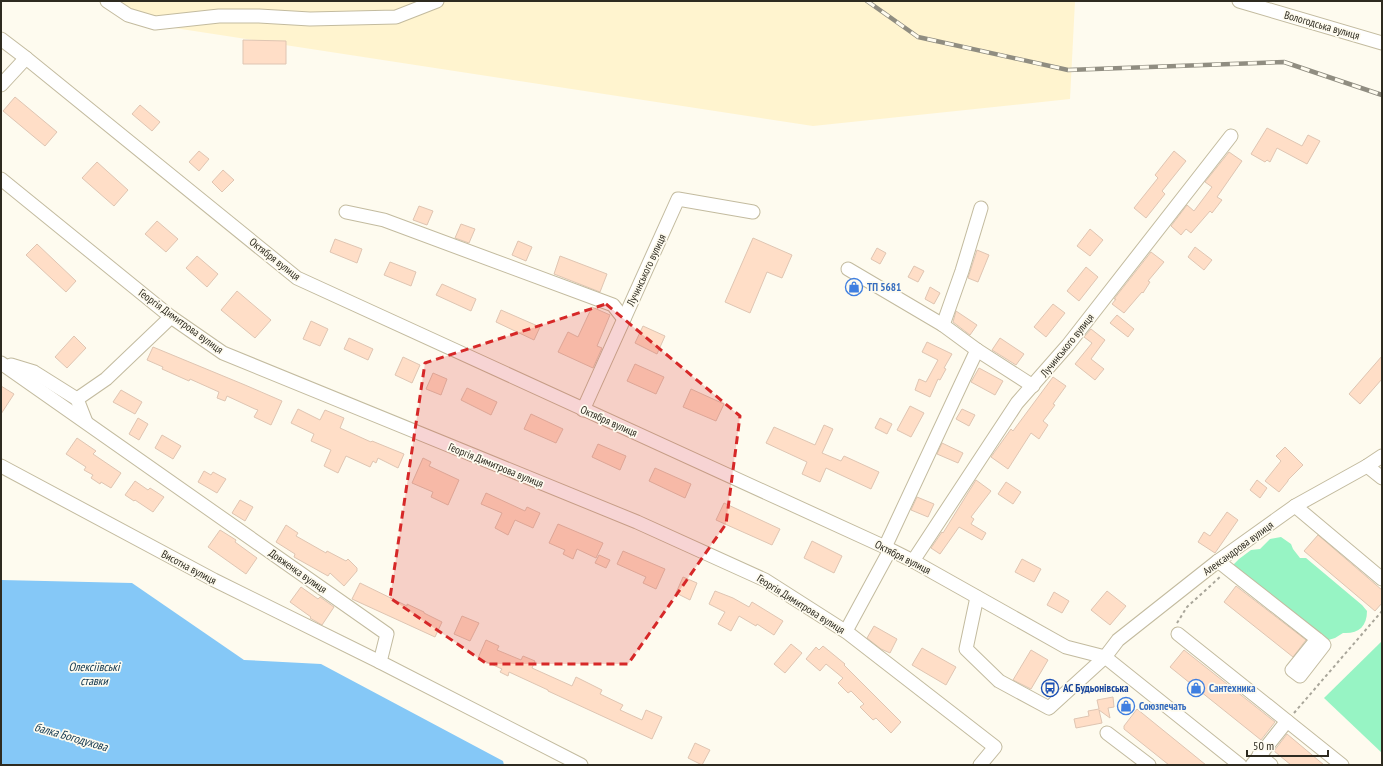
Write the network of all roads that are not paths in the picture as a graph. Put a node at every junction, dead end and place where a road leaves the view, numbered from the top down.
1 (107, 1) edge
2 (437, 1) edge
3 (1239, 1) edge
4 (1, 39) edge
5 (1382, 43) edge
6 (26, 58) junction
7 (1, 85) edge
8 (1231, 136) dead end
9 (1, 180) edge
10 (981, 208) dead end
11 (346, 212) dead end
12 (753, 212) dead end
13 (848, 268) dead end
14 (171, 317) junction
15 (624, 319) junction
16 (943, 325) junction
17 (977, 350) junction
18 (1, 362) edge
19 (1033, 386) junction
20 (77, 398) junction
21 (584, 410) junction
22 (86, 422) junction
23 (1382, 456) edge
24 (1, 466) edge
25 (1367, 466) junction
26 (1382, 478) edge
27 (1295, 506) junction
28 (888, 549) junction
29 (913, 562) junction
30 (1223, 565) junction
31 (1382, 578) edge
32 (977, 597) junction
33 (846, 631) junction
34 (1178, 634) road end
35 (1317, 639) dead end
36 (1105, 657) junction
37 (380, 662) junction
38 (1287, 721) junction
39 (1107, 733) dead end
40 (1255, 760) edge
41 (581, 765) edge
42 (980, 765) edge
43 (1149, 765) edge
44 (1240, 765) edge
45 (1271, 765) edge
46 (1342, 765) edge

1 - 2 street
3 - 5 street, Вологодська вулиця
4 - 6 street, Октября вулиця
6 - 7 street
6 - 21 street, Октября вулиця
8 - 19 street, Лучинського вулиця
9 - 14 street, Георгія Димитрова вулиця
10 - 16 street
11 - 15 street
12 - 15 street, Лучинського вулиця
13 - 16 street
14 - 20 street
14 - 33 street, Георгія Димитрова вулиця
15 - 21 street, Лучинського вулиця
16 - 17 street
17 - 19 street
17 - 28 street
18 - 20 street
18 - 22 street, Довженка вулиця
19 - 29 street, Лучинського вулиця
20 - 22 street
21 - 28 street, Октября вулиця
22 - 37 street, Довженка вулиця
23 - 25 street, Александрова вулиця
24 - 37 street, Висотна вулиця
25 - 26 street
25 - 27 street, Александрова вулиця
27 - 30 street, Александрова вулиця
27 - 31 street
28 - 29 street, Октября вулиця
28 - 33 street
29 - 32 street, Октября вулиця
30 - 35 street
30 - 36 street, Александрова вулиця
32 - 36 street, Октября вулиця
32 - 36 street, Александрова вулиця
33 - 42 street, Георгія Димитрова вулиця
34 - 38 street
36 - 44 street, Октября вулиця
37 - 41 street
38 - 40 street
38 - 46 street
39 - 43 street
40 - 45 street

